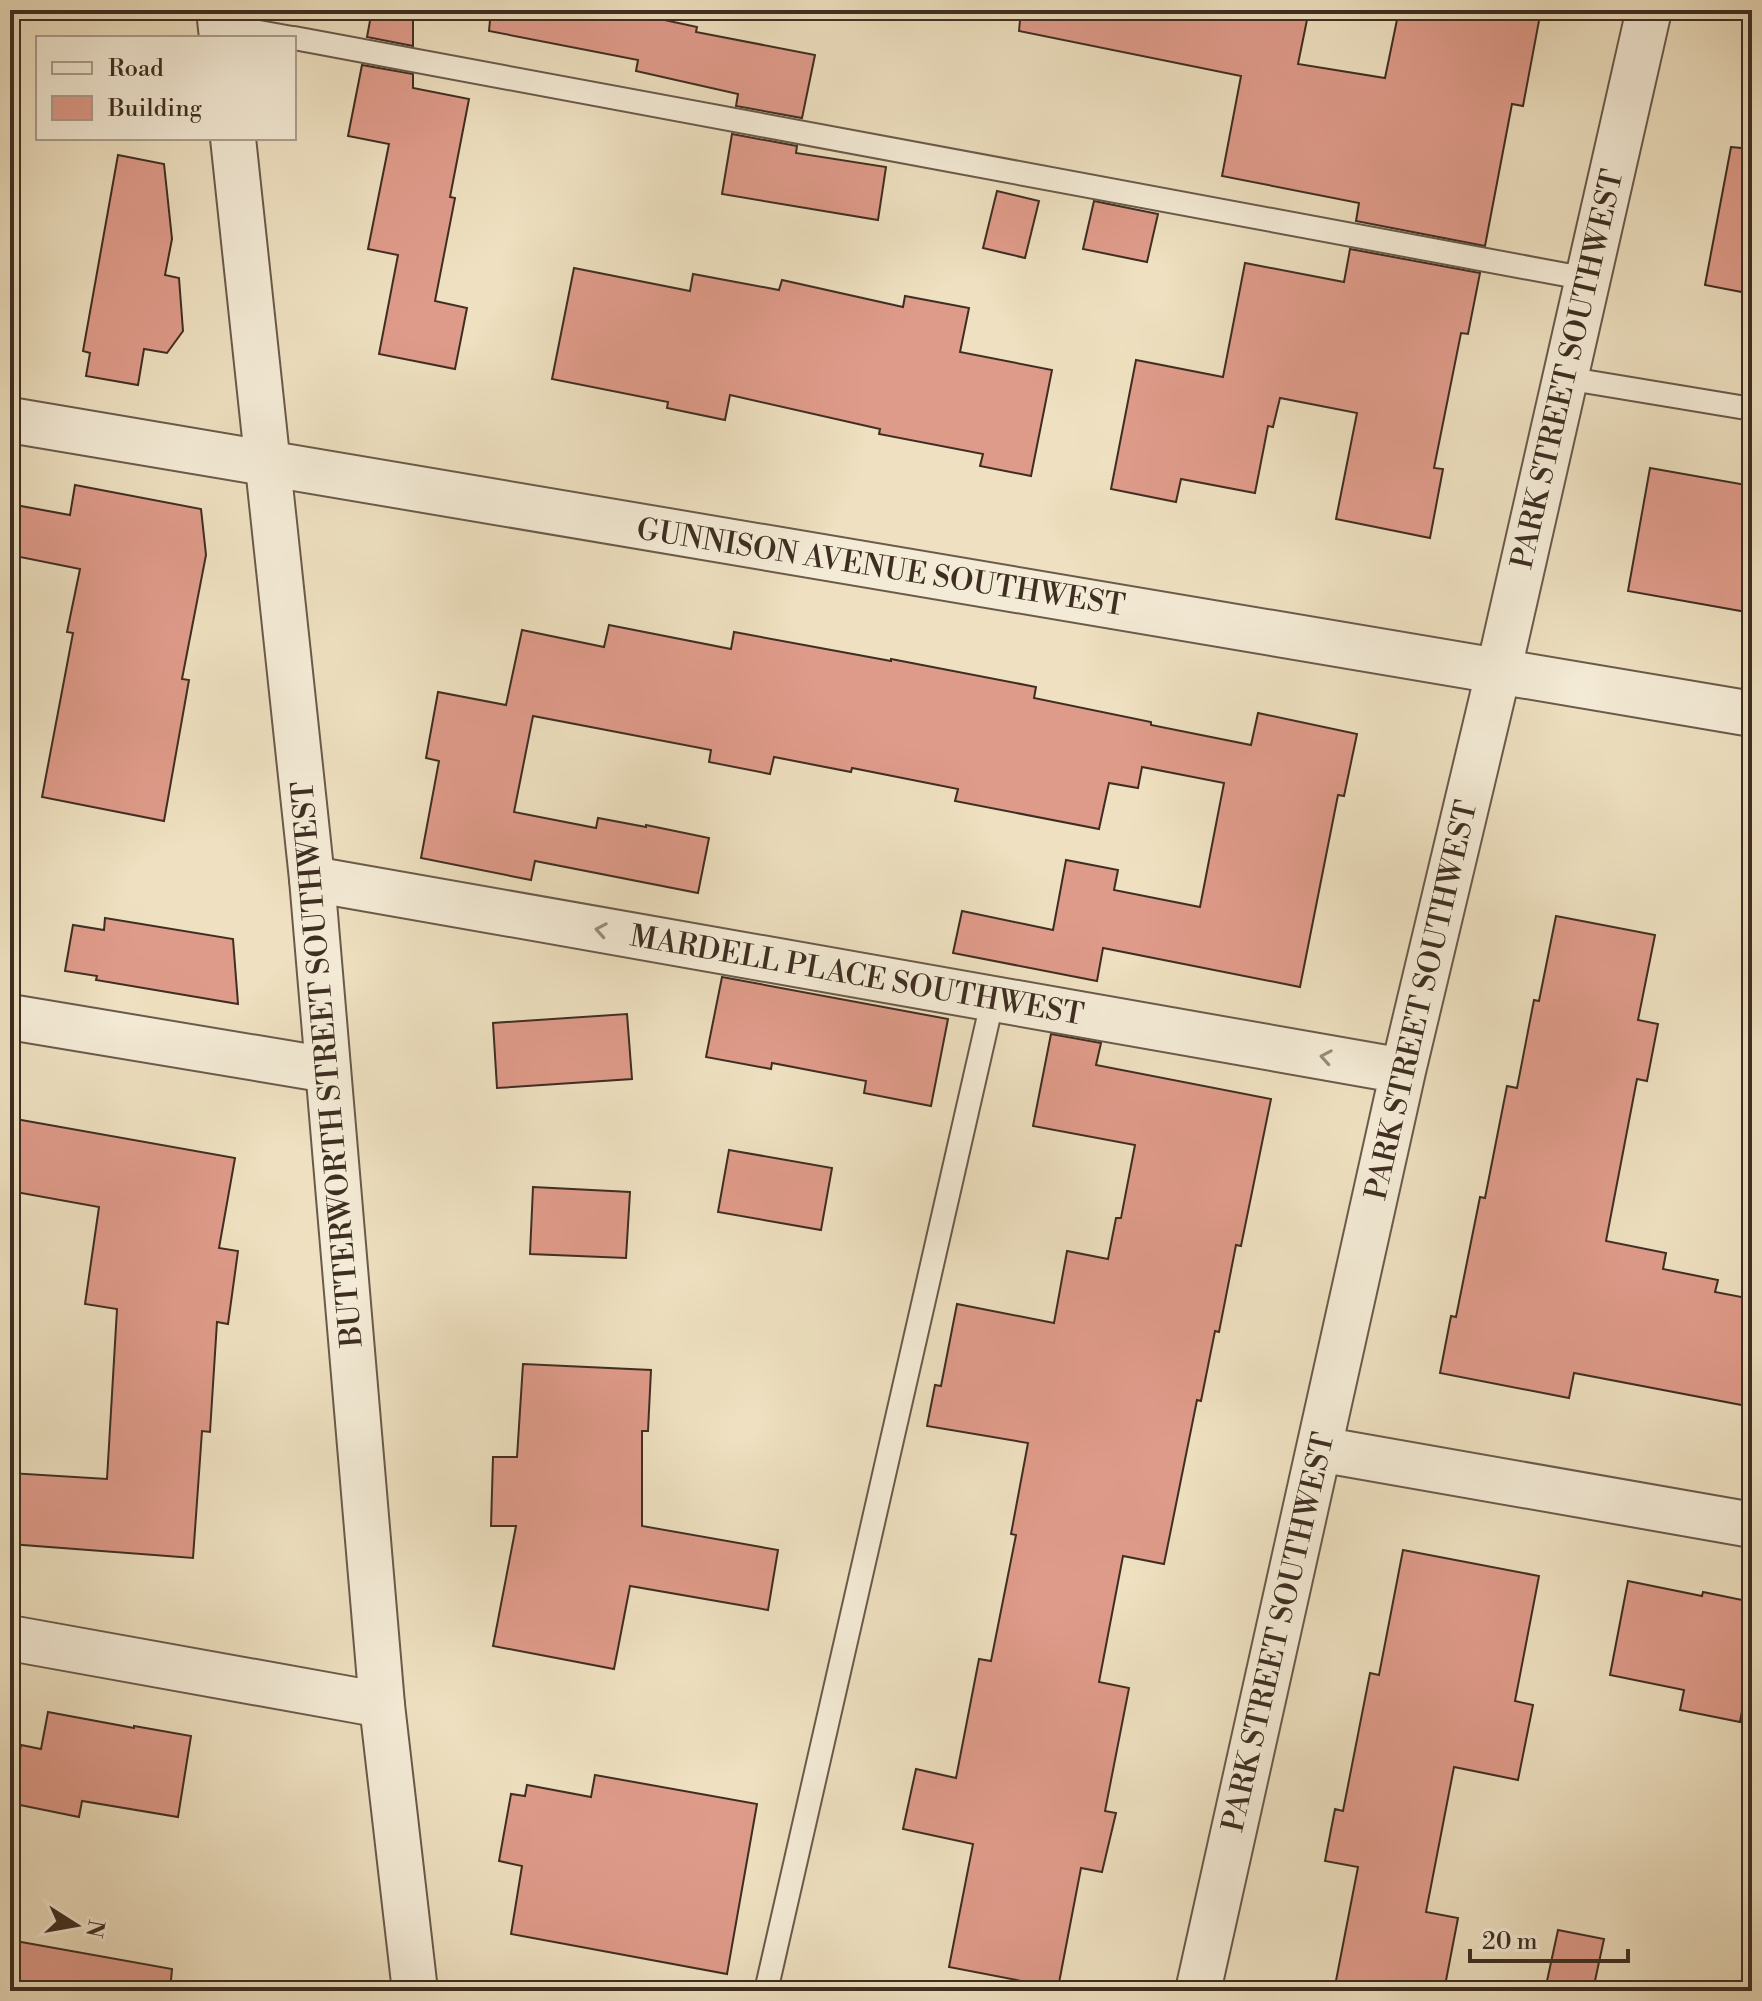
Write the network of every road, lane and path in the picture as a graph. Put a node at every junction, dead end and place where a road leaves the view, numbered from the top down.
1 (1649, 10) edge
2 (220, 24) edge
3 (283, 36) edge
4 (296, 39) edge
5 (233, 140) edge
6 (1588, 279) junction
7 (1565, 378) junction
8 (1752, 409) edge
9 (10, 420) edge
10 (269, 466) junction
11 (1499, 669) junction
12 (1752, 714) edge
13 (312, 879) junction
14 (993, 998) junction
15 (10, 1017) edge
16 (328, 1070) junction
17 (1403, 1071) junction
18 (1319, 1449) junction
19 (1752, 1525) edge
20 (10, 1638) edge
21 (382, 1705) junction
22 (415, 1991) edge
23 (766, 1991) edge
24 (1198, 1991) edge

1 - 6 street, PARK STREET SOUTHWEST
2 - 3 lane
4 - 6 lane
5 - 10 street, BUTTERWORTH STREET SOUTHWEST
6 - 7 street, PARK STREET SOUTHWEST
7 - 8 lane
7 - 11 street, PARK STREET SOUTHWEST
9 - 10 street, GUNNISON AVENUE SOUTHWEST
10 - 11 street, GUNNISON AVENUE SOUTHWEST
10 - 13 street, BUTTERWORTH STREET SOUTHWEST
11 - 12 street, GUNNISON AVENUE SOUTHWEST
11 - 17 street, PARK STREET SOUTHWEST
14 -> 13 street, MARDELL PLACE SOUTHWEST
13 - 16 street, BUTTERWORTH STREET SOUTHWEST
17 -> 14 street, MARDELL PLACE SOUTHWEST
14 - 23 lane
15 - 16 street
16 - 21 street, BUTTERWORTH STREET SOUTHWEST
17 - 18 street, PARK STREET SOUTHWEST
18 - 19 street
18 - 24 street, PARK STREET SOUTHWEST
20 - 21 street
21 - 22 street, BUTTERWORTH STREET SOUTHWEST

